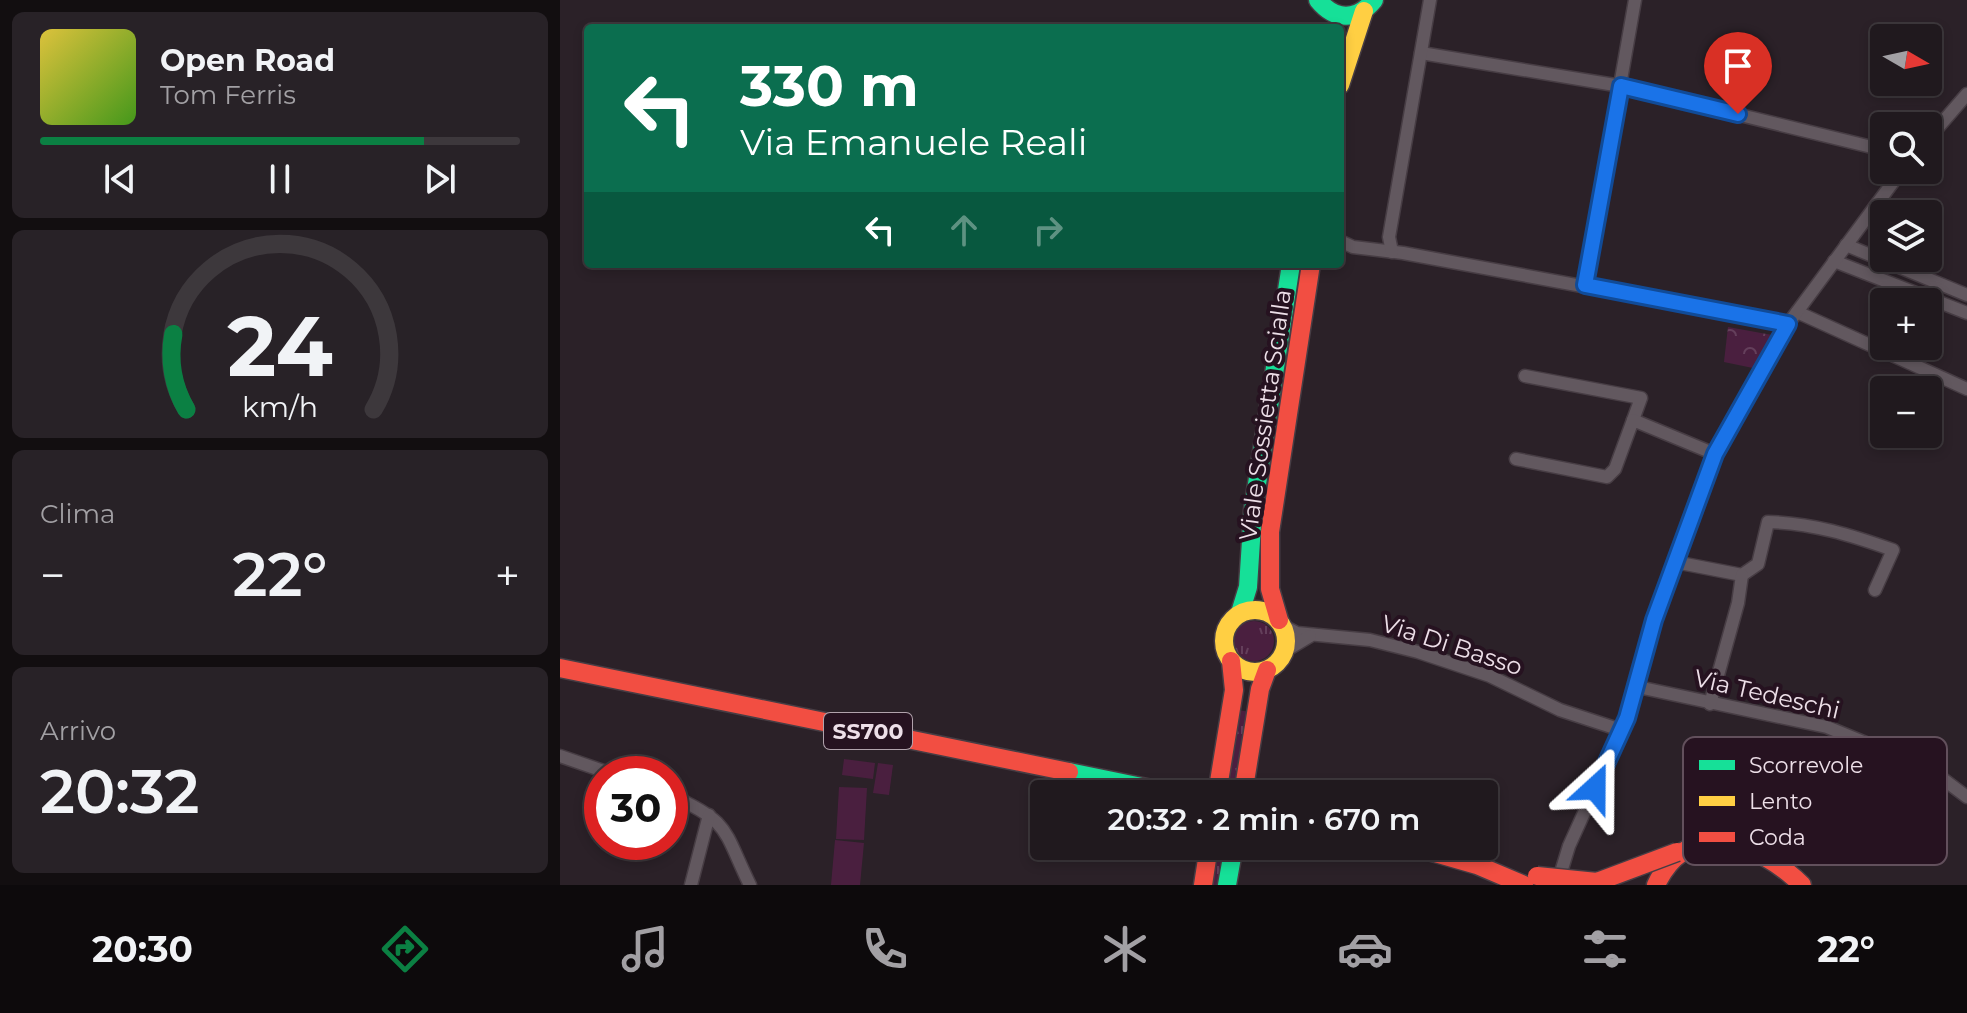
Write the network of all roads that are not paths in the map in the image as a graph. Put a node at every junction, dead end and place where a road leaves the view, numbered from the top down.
1 (1318, 0) edge
2 (1430, 0) edge
3 (1635, 0) edge
4 (1369, 6) edge
5 (1334, 21) edge
6 (1421, 53) junction
7 (1344, 74) edge
8 (1621, 86) junction
9 (1967, 94) edge
10 (1942, 123) edge
11 (1870, 147) edge
12 (1892, 184) edge
13 (1846, 245) junction
14 (1347, 248) edge
15 (1392, 252) junction
16 (1834, 261) junction
17 (1290, 268) edge
18 (1312, 268) edge
19 (1585, 285) junction
20 (1967, 295) edge
21 (1797, 312) junction
22 (1967, 313) edge
23 (1788, 324) junction
24 (1525, 376) dead end
25 (1967, 389) edge
26 (1633, 420) junction
27 (1715, 454) junction
28 (1516, 459) dead end
29 (1675, 562) junction
30 (1742, 575) junction
31 (1875, 590) dead end
32 (1240, 613) junction
33 (1280, 622) junction
34 (1310, 636) junction
35 (1285, 651) junction
36 (1231, 661) junction
37 (560, 668) edge
38 (1267, 670) junction
39 (1638, 687) junction
40 (1710, 704) junction
41 (1621, 730) junction
42 (1851, 737) edge
43 (560, 756) edge
44 (584, 764) edge
45 (1108, 780) edge
46 (1219, 780) edge
47 (1245, 780) edge
48 (1947, 782) edge
49 (1967, 797) edge
50 (688, 804) edge
51 (709, 815) junction
52 (1683, 850) edge
53 (1677, 852) junction
54 (1207, 860) edge
55 (1231, 860) edge
56 (1460, 860) edge
57 (1790, 878) edge
58 (1531, 880) edge
59 (691, 885) edge
60 (750, 885) edge
61 (1203, 885) edge
62 (1227, 885) edge
63 (1557, 885) edge
64 (1656, 885) edge
65 (1802, 885) edge

1 - 5 main road
2 - 6 street
3 - 8 street
4 - 5 main road
4 - 7 main road
6 - 8 street
6 - 15 street
8 - 11 street
8 - 19 street
9 - 10 street
12 - 13 street
13 - 16 street
13 - 20 street
14 - 15 street
15 - 19 street
16 - 21 street
16 - 22 street
17 - 32 main road, Viale Sossietta Scialla
18 - 33 main road, Viale Sossietta Scialla
19 - 23 street
21 - 23 street
21 - 25 street
23 - 27 street
24 - 26 street
26 - 27 street
26 - 28 street
27 - 29 street
29 - 30 street
29 - 39 street
30 - 31 street
30 - 40 street
32 - 33 main road
32 - 36 main road, Viale Sossietta Scialla
33 - 34 street, Via Di Basso
33 - 35 main road, Viale Sossietta Scialla
34 - 35 street
34 - 41 street, Via Di Basso
35 - 38 main road
36 - 38 main road
36 - 46 main road, Viale Sossietta Scialla
37 - 45 main road, SS700
38 - 47 main road
39 - 40 street, Via Tedeschi
39 - 41 street
40 - 42 street, Via Tedeschi
41 - 63 street
43 - 44 street
48 - 49 street, Via Tedeschi
50 - 51 street
51 - 59 street
51 - 60 street
52 - 53 main road
53 - 58 main road, bridge
53 - 64 main road
54 - 61 main road
55 - 62 main road
56 - 58 main road
57 - 65 main road

